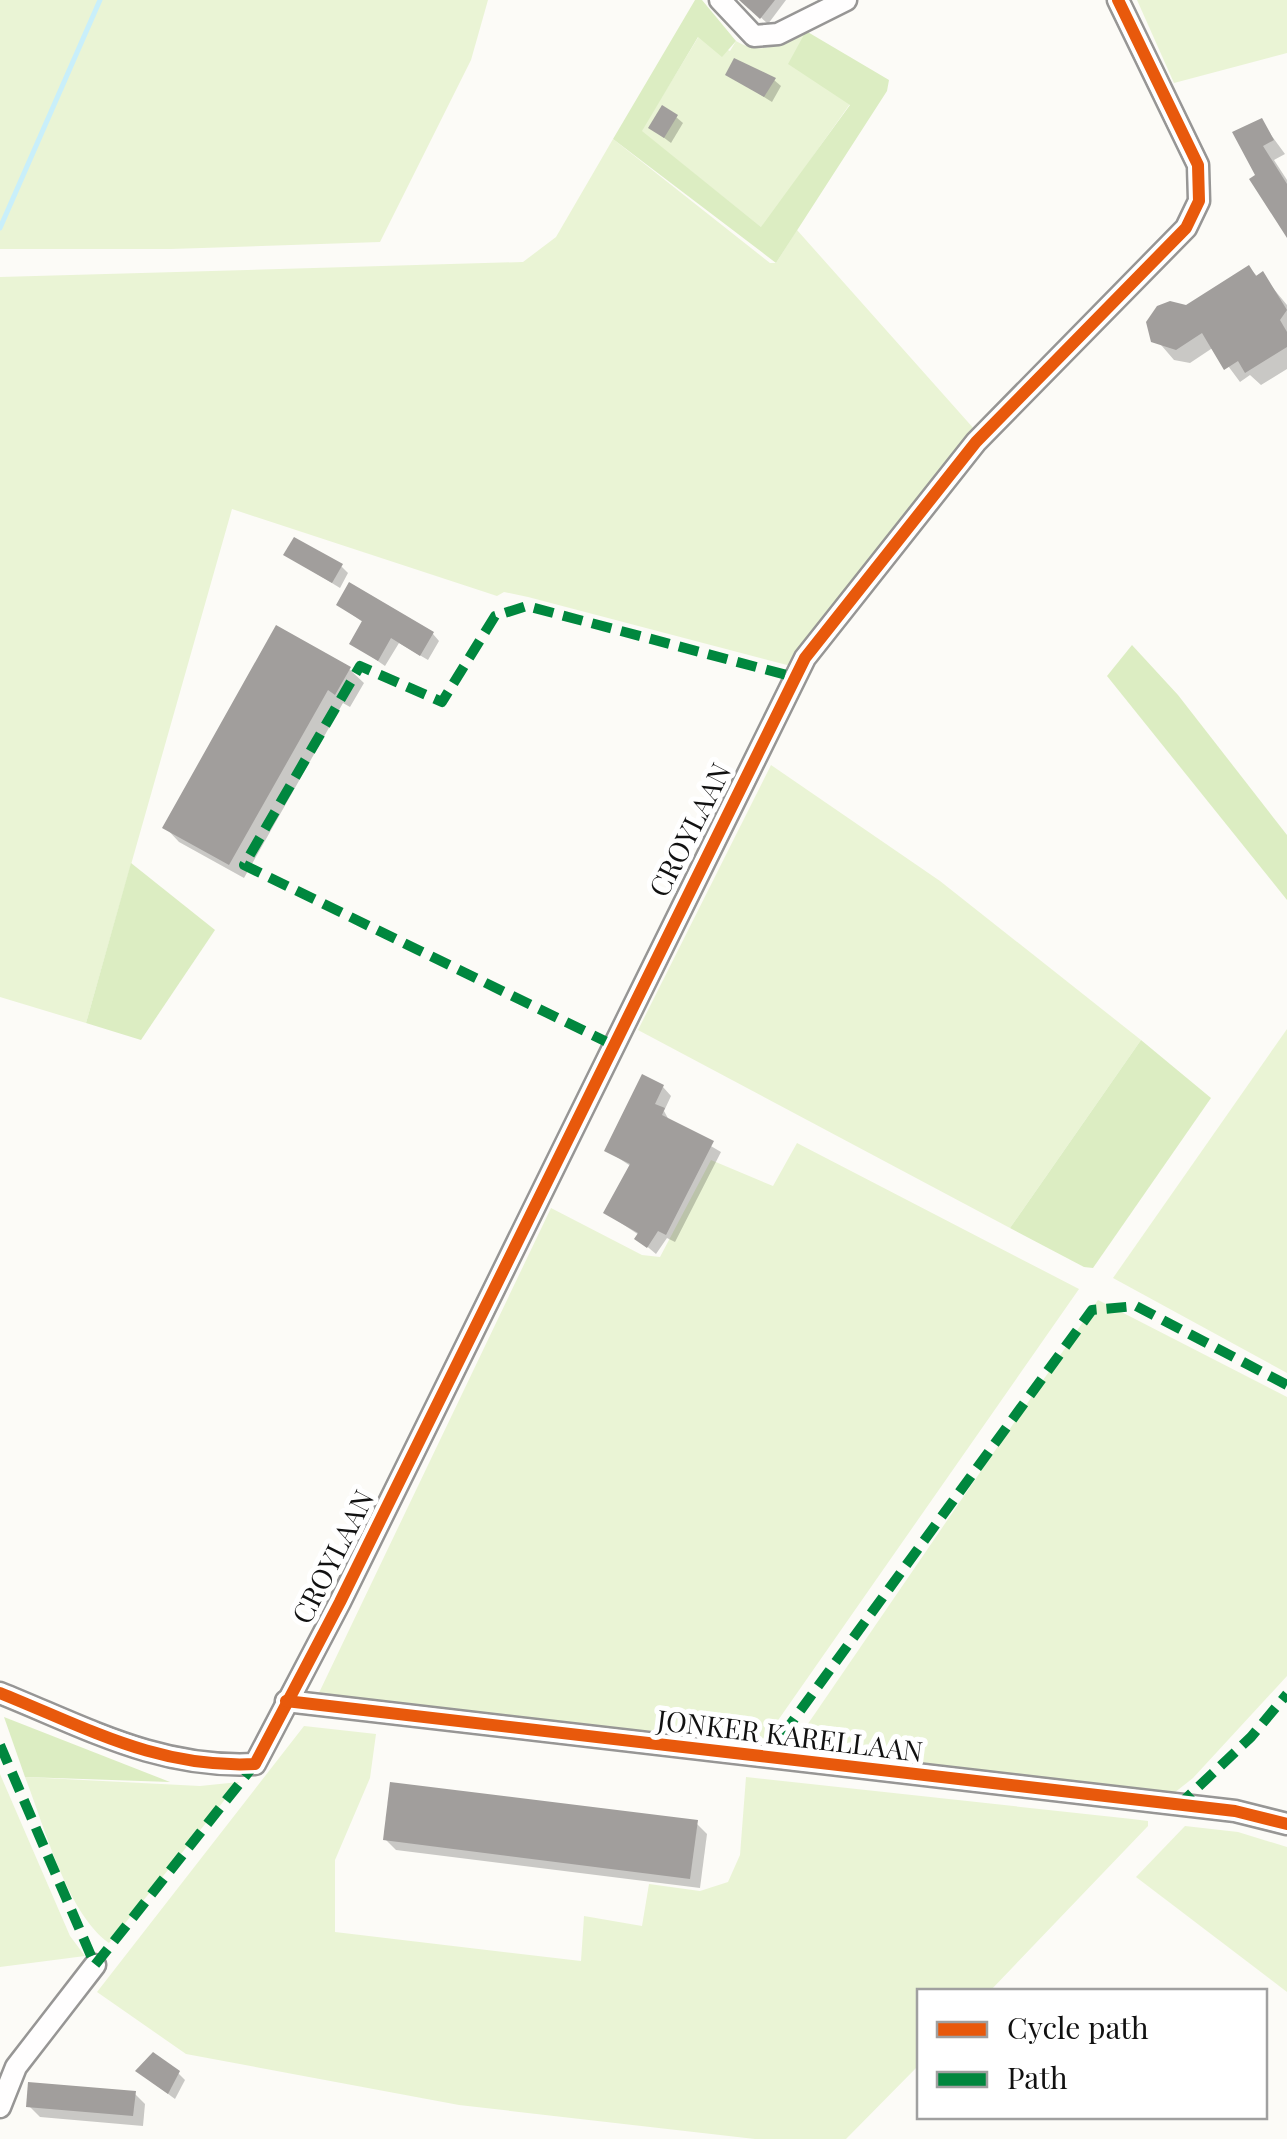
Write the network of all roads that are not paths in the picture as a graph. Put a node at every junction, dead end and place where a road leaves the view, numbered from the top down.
1 (720, 0) edge
2 (846, 0) edge
3 (1118, 0) edge
4 (0, 1694) edge
5 (286, 1700) junction
6 (1287, 1824) edge
7 (96, 1965) dead end
8 (0, 2107) edge

1 - 2 street
3 - 5 street, CROYLAAN
4 - 5 street, CROYLAAN
5 - 6 street, JONKER KARELLAAN
7 - 8 street

